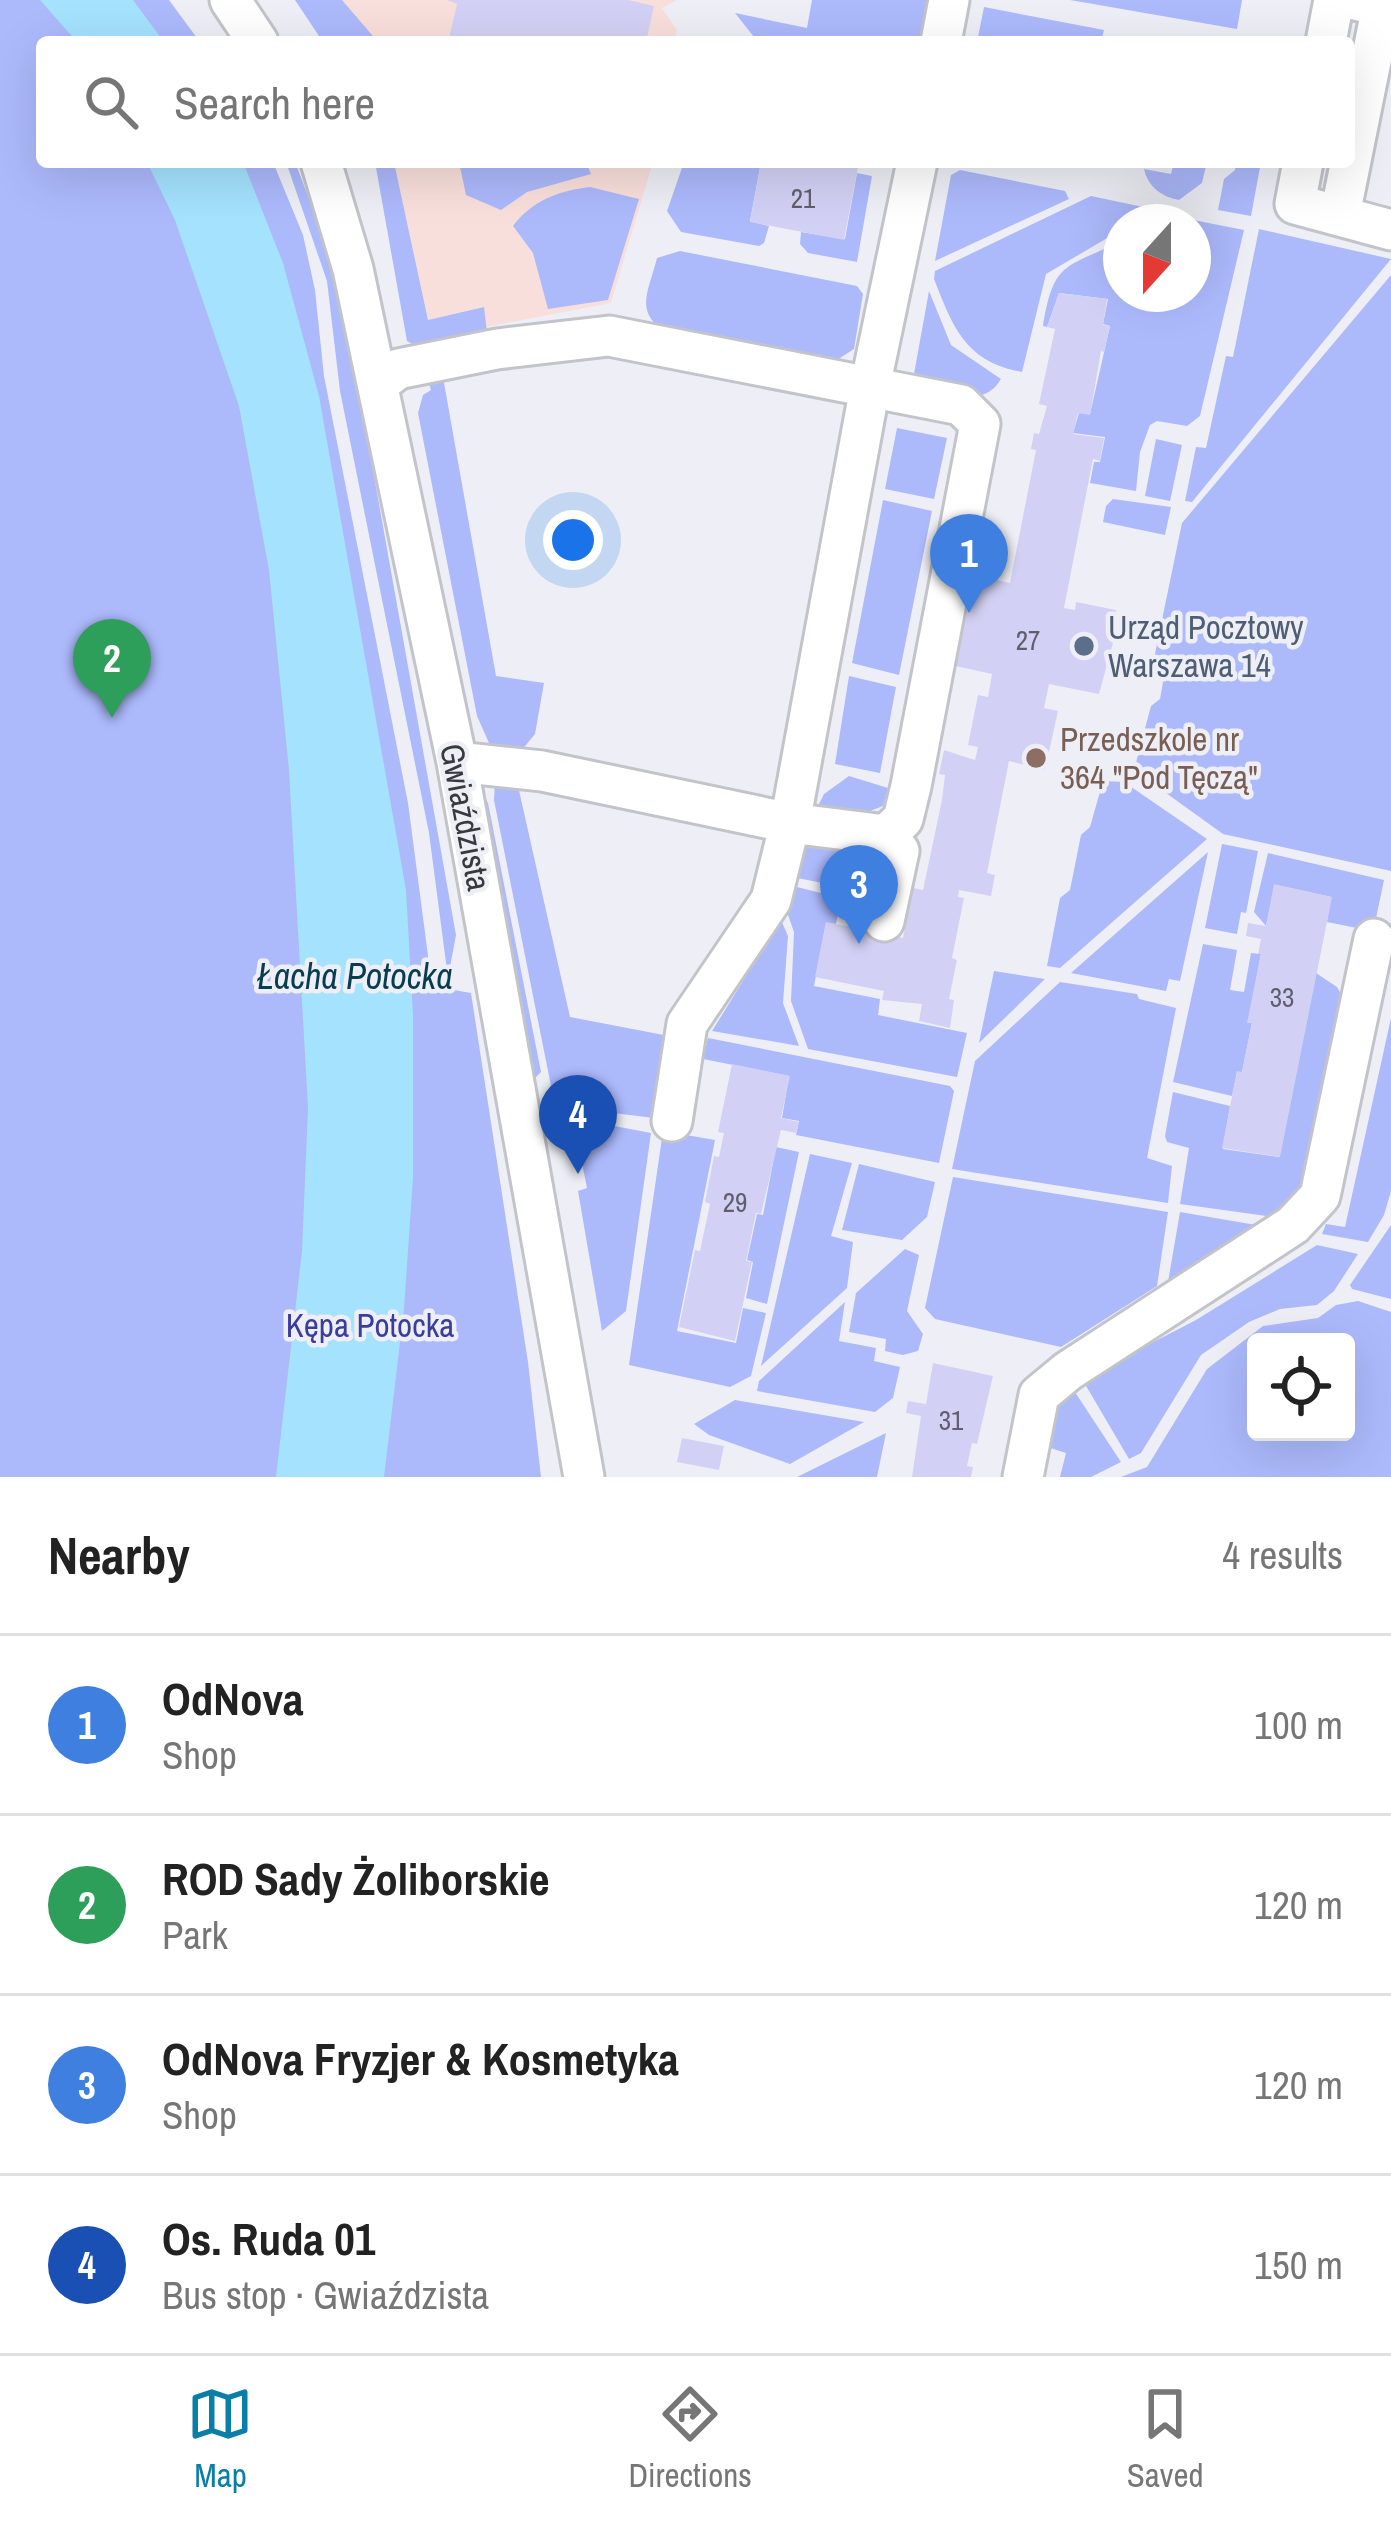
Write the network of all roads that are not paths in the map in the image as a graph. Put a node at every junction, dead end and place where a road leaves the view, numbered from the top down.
1 (230, 0) edge
2 (949, 0) edge
3 (1334, 0) edge
4 (1355, 0) edge
5 (254, 36) edge
6 (942, 36) edge
7 (1327, 36) edge
8 (1355, 140) edge
9 (323, 168) edge
10 (916, 168) edge
11 (1302, 168) edge
12 (1349, 168) edge
13 (1340, 214) junction
14 (1390, 221) edge
15 (378, 384) junction
16 (870, 387) junction
17 (457, 762) junction
18 (790, 823) junction
19 (886, 835) junction
20 (884, 921) dead end
21 (1374, 939) dead end
22 (672, 1120) dead end
23 (584, 1477) edge
24 (1024, 1477) edge

1 - 5 street
2 - 6 street
3 - 7 street
4 - 8 street
9 - 15 street, Gwiaździsta
10 - 16 street
11 - 13 street
12 - 13 street
13 - 14 street
15 - 16 street
15 - 17 street, Gwiaździsta
16 - 18 street
16 - 19 street
17 - 18 street
17 - 23 street, Gwiaździsta
18 - 19 street
18 - 22 street
19 - 20 street
21 - 24 street

